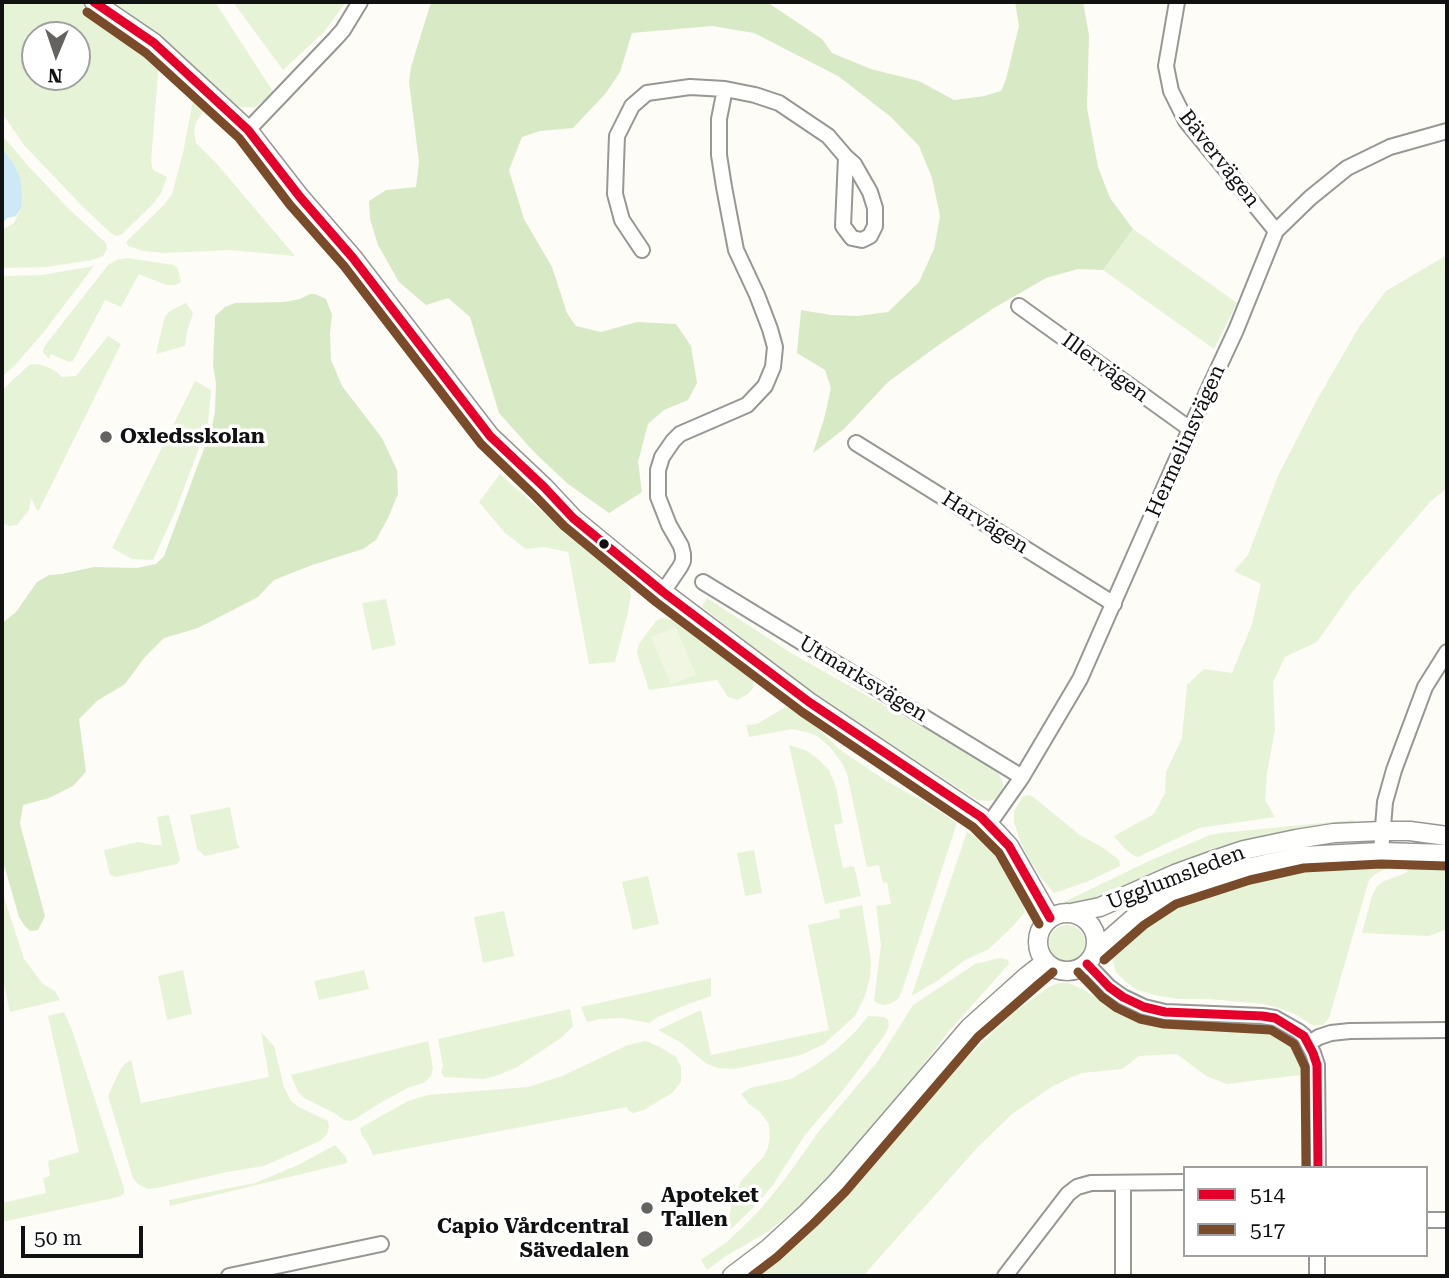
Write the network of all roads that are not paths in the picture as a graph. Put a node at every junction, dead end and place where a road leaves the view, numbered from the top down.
1 (94, 2) edge
2 (360, 2) edge
3 (1177, 2) edge
4 (725, 89) junction
5 (248, 130) junction
6 (1447, 131) edge
7 (846, 158) junction
8 (1276, 230) junction
9 (642, 250) dead end
10 (1019, 306) dead end
11 (1190, 429) junction
12 (856, 443) dead end
13 (704, 582) dead end
14 (663, 592) junction
15 (1114, 604) junction
16 (1447, 652) edge
17 (1022, 777) junction
18 (989, 824) junction
19 (1382, 831) junction
20 (1447, 836) edge
21 (1381, 852) junction
22 (1447, 854) edge
23 (1071, 913) junction
24 (1050, 918) junction
25 (1091, 957) junction
26 (1045, 962) junction
27 (1447, 1030) edge
28 (1309, 1044) junction
29 (1318, 1166) edge
30 (1183, 1182) edge
31 (1123, 1183) junction
32 (1428, 1220) edge
33 (1447, 1220) edge
34 (381, 1244) dead end
35 (1317, 1257) edge
36 (229, 1276) edge
37 (732, 1276) edge
38 (1005, 1276) edge
39 (1123, 1276) edge
40 (1317, 1276) edge

1 - 5 street
2 - 5 street
3 - 8 street, Bävervägen
4 - 7 street
4 - 9 street
4 - 14 street
5 - 14 street
6 - 8 street, Hermelinsvägen
7 - 7 street
8 - 11 street, Hermelinsvägen
10 - 11 street, Illervägen
11 - 15 street, Hermelinsvägen
12 - 15 street, Harvägen
13 - 17 street, Utmarksvägen
14 - 18 street
15 - 17 street, Hermelinsvägen
16 - 19 street
17 - 18 street, Hermelinsvägen
18 - 24 street
19 - 20 street, Ugglumsleden
19 - 21 street
19 - 23 street, Ugglumsleden
21 - 22 street, Ugglumsleden
21 - 25 street, Ugglumsleden
23 - 24 street, Ugglumsleden
23 - 25 street, Ugglumsleden
24 - 26 street
25 - 26 street
25 - 28 street
26 - 37 street
27 - 28 street
28 - 29 street
30 - 31 street
31 - 38 street
31 - 39 street
32 - 33 street
34 - 36 street
35 - 40 street

